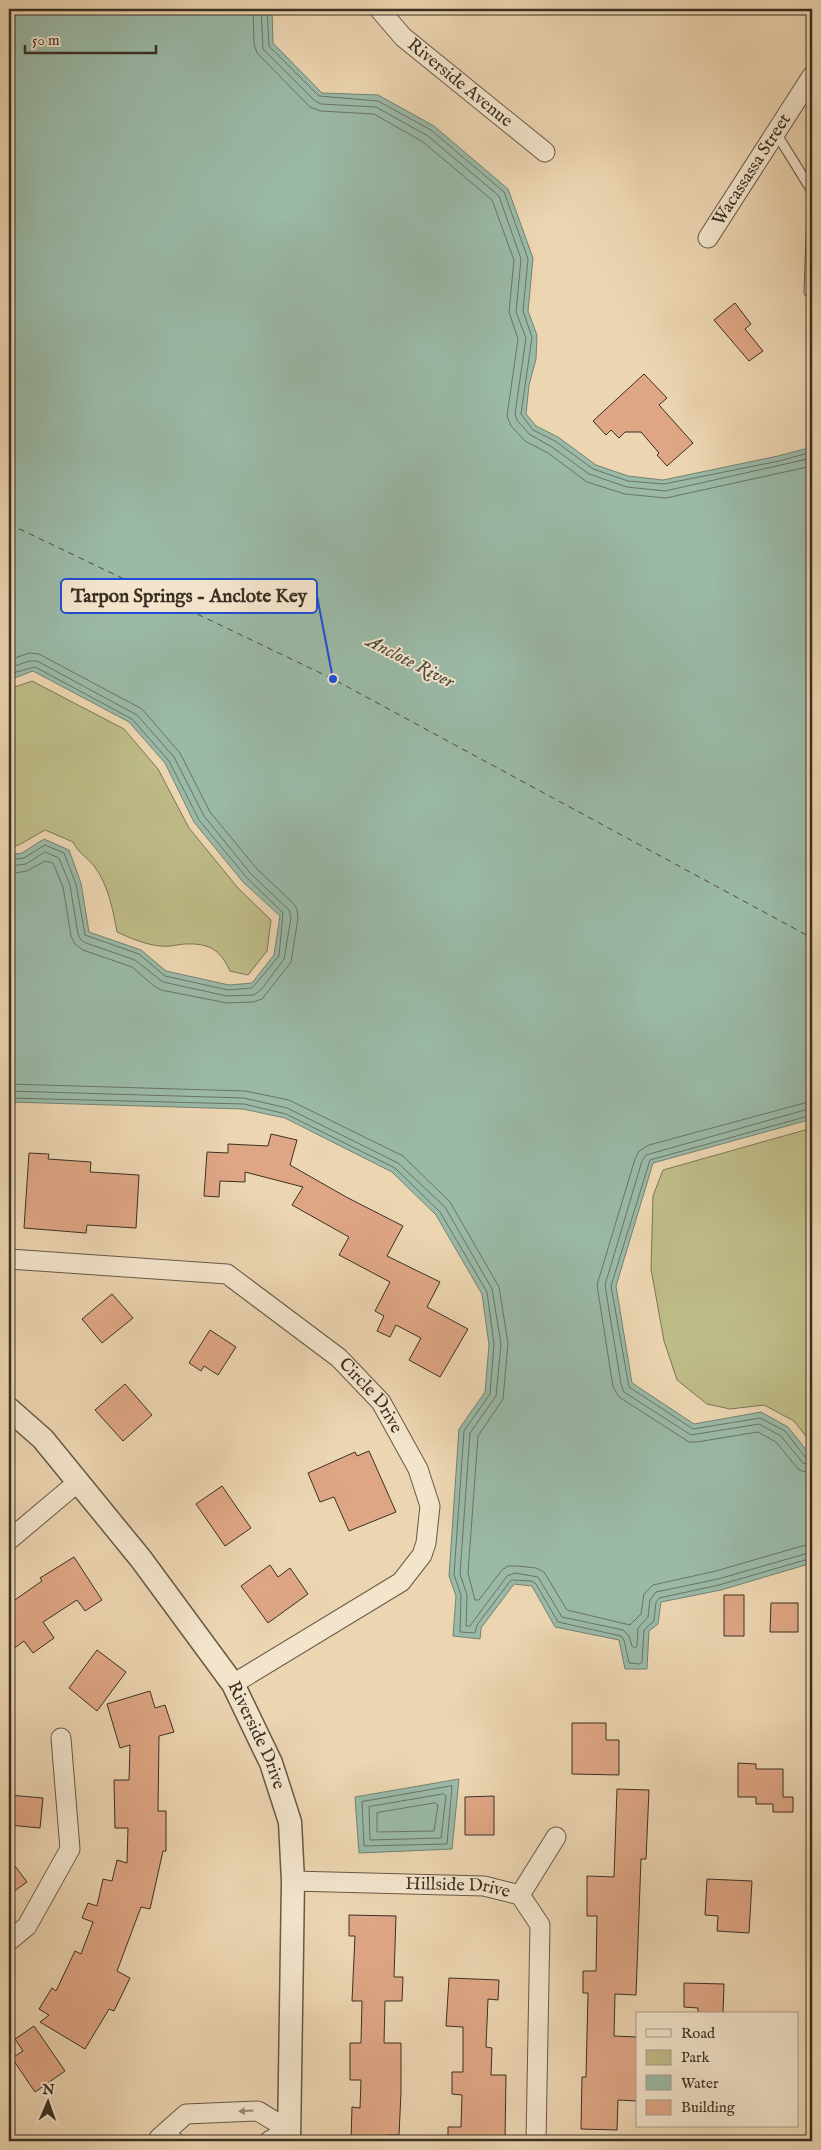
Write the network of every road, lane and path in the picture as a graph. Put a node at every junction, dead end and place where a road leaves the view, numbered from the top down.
1 (379, 9) edge
2 (812, 76) edge
3 (776, 133) junction
4 (545, 152) dead end
5 (812, 191) edge
6 (812, 211) edge
7 (708, 238) dead end
8 (810, 292) dead end
9 (9, 1259) edge
10 (9, 1409) edge
11 (78, 1482) junction
12 (9, 1540) edge
13 (233, 1684) junction
14 (61, 1738) dead end
15 (556, 1837) dead end
16 (293, 1881) junction
17 (520, 1895) junction
18 (9, 1941) edge
19 (289, 2136) edge
20 (161, 2140) edge
21 (269, 2141) edge
22 (536, 2141) edge

1 - 4 street, Riverside Avenue
2 - 3 street, Wacassassa Street
3 - 5 lane
3 - 7 street, Wacassassa Street
6 - 8 lane
9 - 13 street, Circle Drive
10 - 11 street, Riverside Drive
11 - 12 street
11 - 13 street, Riverside Drive
13 - 16 street, Riverside Drive
14 - 18 street
15 - 17 street
16 - 17 street, Hillside Drive
16 - 19 street, Riverside Drive
17 - 22 street, Hillside Drive
19 -> 20 street
19 - 21 street

